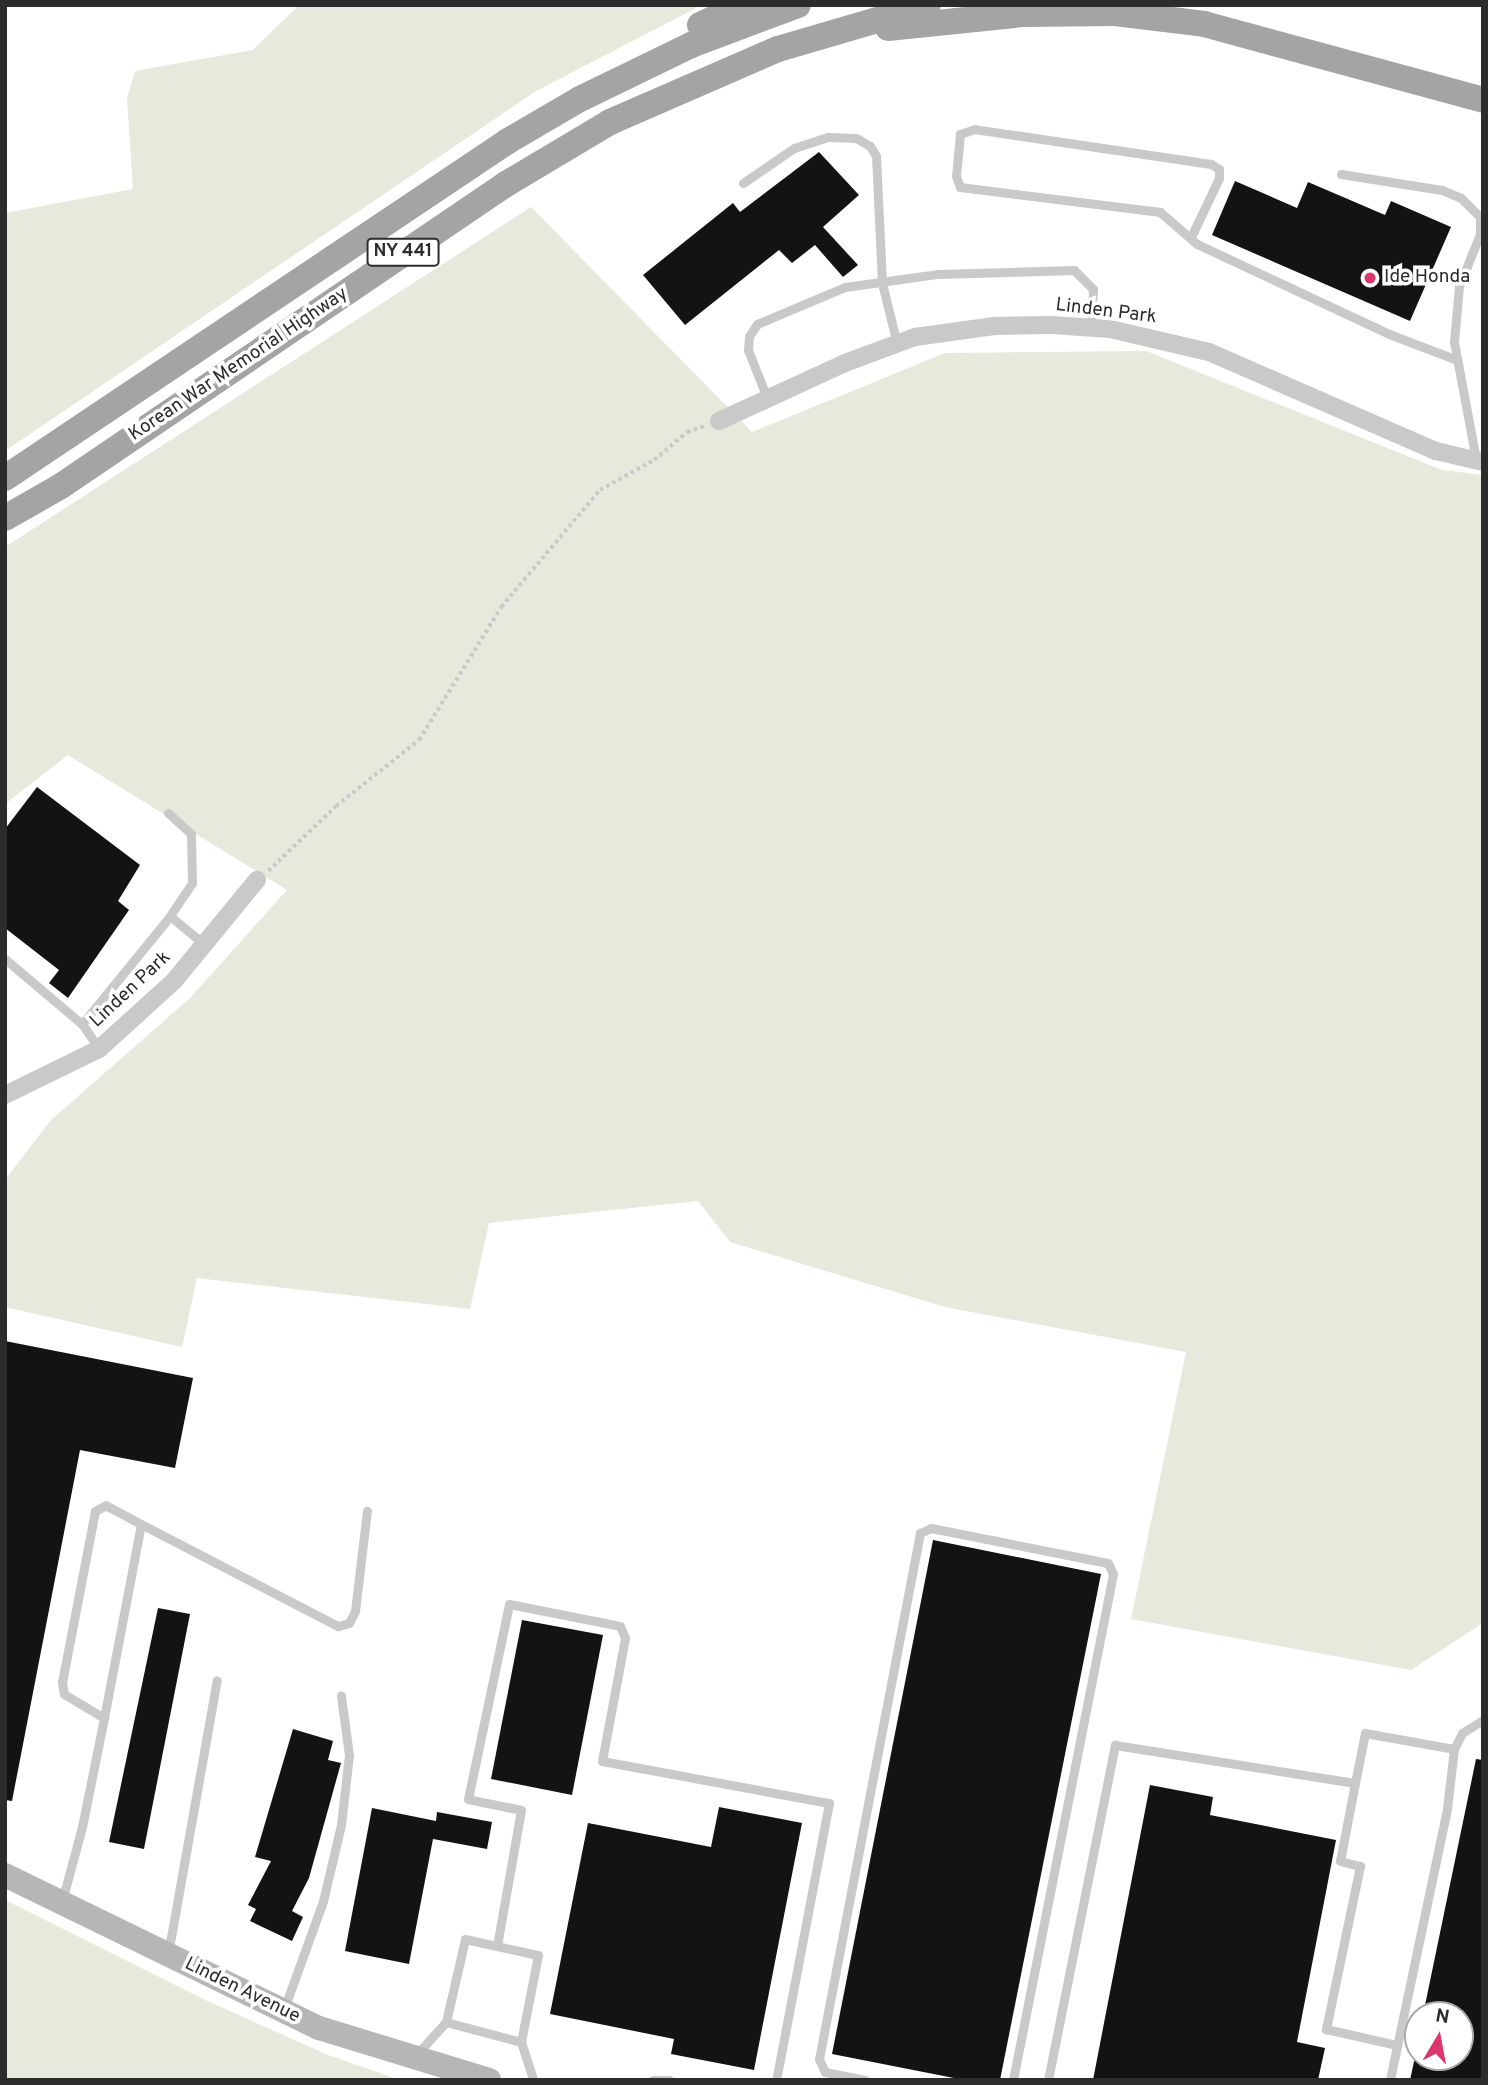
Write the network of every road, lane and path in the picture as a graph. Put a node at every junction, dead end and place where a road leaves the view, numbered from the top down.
1 (743, 5) edge
2 (798, 5) edge
3 (928, 5) edge
4 (827, 33) junction
5 (580, 99) junction
6 (1483, 100) edge
7 (1341, 174) dead end
8 (743, 183) dead end
9 (1191, 237) junction
10 (882, 283) junction
11 (1091, 328) junction
12 (897, 344) junction
13 (1457, 360) junction
14 (767, 398) junction
15 (719, 421) joint
16 (1480, 462) edge
17 (5, 478) edge
18 (5, 518) edge
19 (168, 813) dead end
20 (257, 880) joint
21 (170, 916) junction
22 (205, 945) junction
23 (5, 959) edge
24 (82, 1024) junction
25 (99, 1049) junction
26 (5, 1095) edge
27 (366, 1511) dead end
28 (141, 1524) junction
29 (217, 1680) dead end
30 (341, 1696) dead end
31 (104, 1718) junction
32 (1483, 1720) edge
33 (1454, 1749) junction
34 (1355, 1783) junction
35 (5, 1875) edge
36 (61, 1902) junction
37 (497, 1946) junction
38 (168, 1955) junction
39 (284, 2011) junction
40 (446, 2022) junction
41 (521, 2042) junction
42 (1397, 2045) junction
43 (414, 2057) junction
44 (489, 2080) edge
45 (533, 2080) edge
46 (653, 2080) edge
47 (669, 2080) edge
48 (776, 2080) edge
49 (865, 2080) edge
50 (1013, 2080) edge
51 (1048, 2080) edge
52 (1390, 2080) edge

1 - 5 main road
2 - 5 main road, Korean War Memorial Highway / NY 441
3 - 4 main road, Korean War Memorial Highway / NY 441
4 - 6 main road
4 - 18 main road, Korean War Memorial Highway / NY 441
5 - 17 main road, Korean War Memorial Highway / NY 441
7 - 13 lane
8 - 10 lane
9 - 9 lane
9 - 13 lane
10 - 11 lane
10 - 12 lane
10 - 14 lane
11 - 12 street, Linden Park
11 - 16 street, Linden Park
12 - 14 street, Linden Park
13 - 16 lane
14 - 15 street, Linden Park
15 - 20 path
19 - 21 lane
20 - 22 street, Linden Park
21 - 22 lane
21 - 24 lane
22 - 25 street, Linden Park
23 - 24 lane
24 - 25 lane
25 - 26 street, Linden Park
27 - 28 lane
28 - 31 lane
28 - 31 lane
29 - 38 lane
30 - 39 lane
31 - 36 lane
32 - 33 lane
33 - 34 lane
33 - 42 lane
34 - 42 lane
34 - 51 lane
35 - 36 main road, Linden Avenue
36 - 38 main road, Linden Avenue
37 - 40 lane
37 - 41 lane
37 - 48 lane
38 - 39 main road, Linden Avenue
39 - 43 main road, Linden Avenue
40 - 41 lane
40 - 43 lane
41 - 45 lane
42 - 52 lane
43 - 44 main road, Linden Avenue
46 - 47 lane
49 - 50 lane

